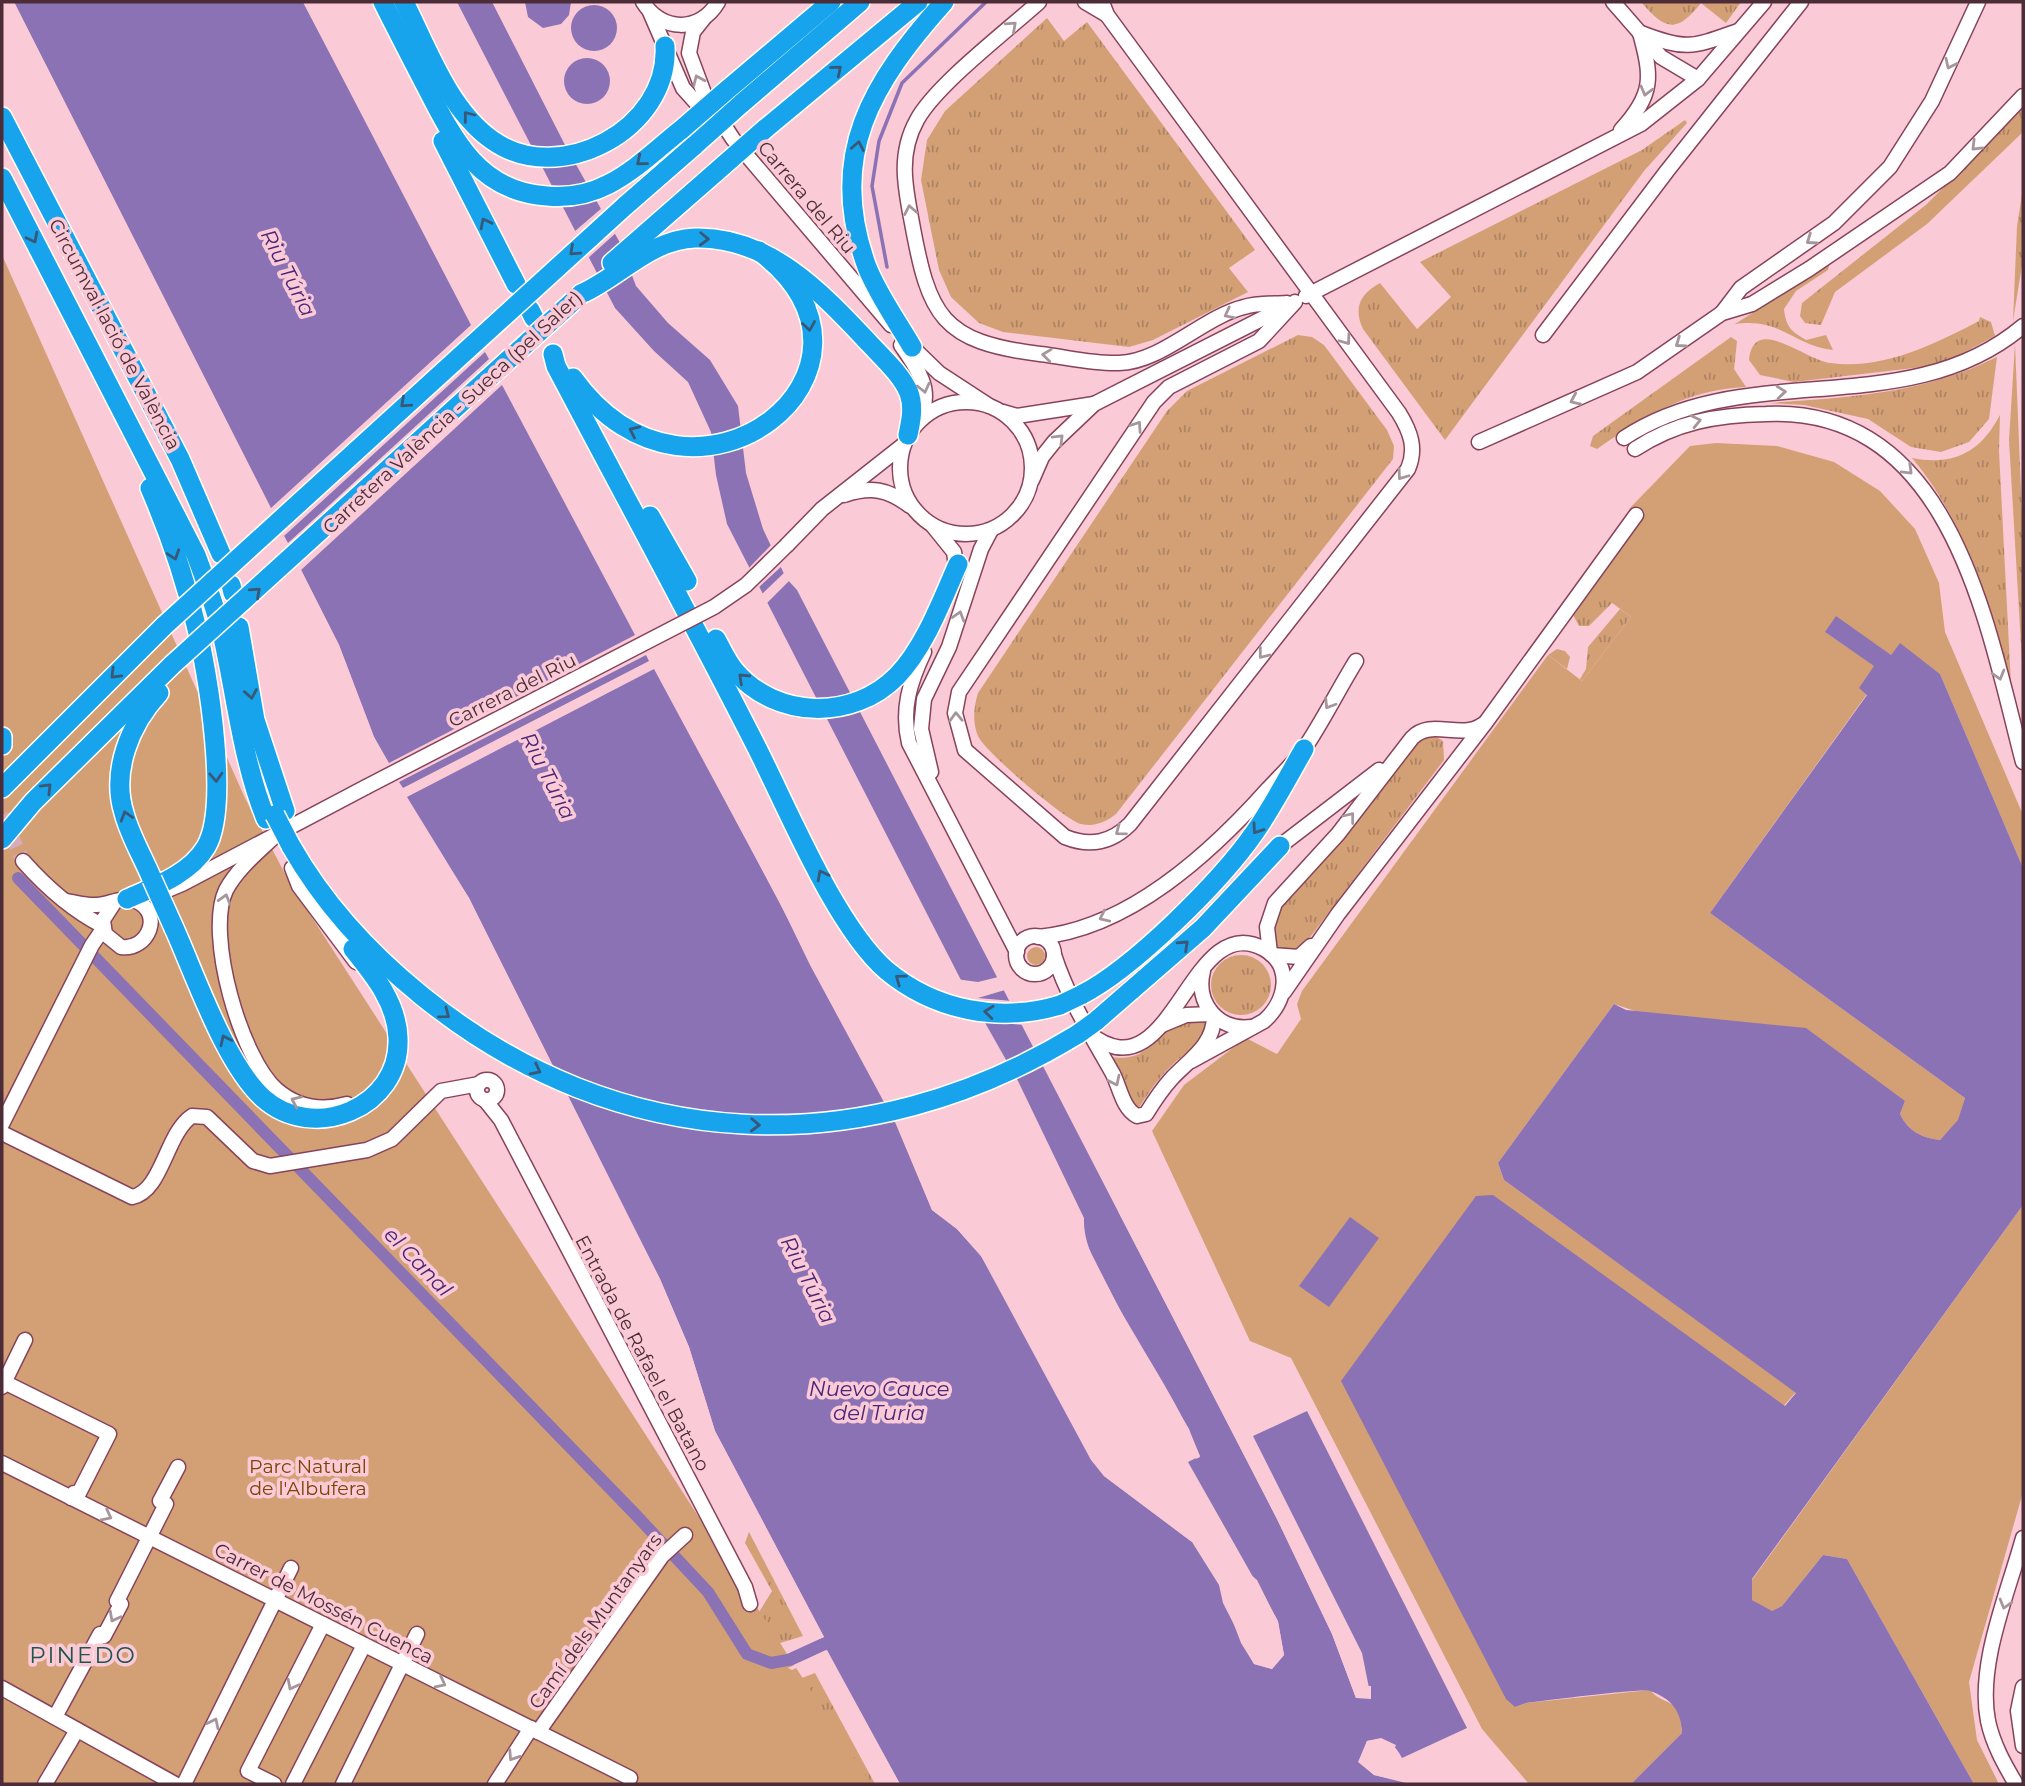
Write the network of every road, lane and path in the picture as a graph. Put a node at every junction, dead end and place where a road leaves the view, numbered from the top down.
1 (372, 2) edge
2 (383, 2) edge
3 (404, 2) edge
4 (718, 2) edge
5 (831, 2) edge
6 (860, 2) edge
7 (918, 2) edge
8 (944, 2) edge
9 (1039, 2) edge
10 (1085, 2) edge
11 (1613, 2) edge
12 (1764, 2) edge
13 (1801, 2) edge
14 (1978, 2) edge
15 (647, 7) edge
16 (1104, 8) edge
17 (704, 18) junction
18 (1739, 31) junction
19 (1640, 33) junction
20 (664, 46) junction
21 (1698, 79) junction
22 (2023, 96) edge
23 (2, 117) edge
24 (733, 139) junction
25 (1612, 140) junction
26 (2, 177) edge
27 (645, 244) junction
28 (759, 251) junction
29 (516, 284) dead end
30 (1312, 293) junction
31 (1295, 302) junction
32 (879, 312) junction
33 (1723, 313) junction
34 (2023, 326) edge
35 (1544, 335) dead end
36 (912, 347) junction
37 (1094, 404) junction
38 (994, 408) junction
39 (582, 417) junction
40 (128, 421) junction
41 (909, 435) junction
42 (1479, 442) dead end
43 (1032, 480) junction
44 (836, 498) junction
45 (913, 508) junction
46 (1636, 514) dead end
47 (933, 526) junction
48 (991, 530) junction
49 (221, 554) dead end
50 (958, 564) junction
51 (239, 627) dead end
52 (1356, 661) dead end
53 (174, 670) junction
54 (1486, 722) junction
55 (1440, 730) junction
56 (2, 737) edge
57 (2, 745) edge
58 (1405, 746) junction
59 (1304, 749) junction
60 (2023, 762) edge
61 (1451, 767) junction
62 (2, 788) edge
63 (938, 797) junction
64 (282, 830) junction
65 (2, 839) edge
66 (1280, 846) joint
67 (23, 861) tunnel mouth
68 (292, 868) junction
69 (182, 884) junction
70 (65, 901) junction
71 (126, 901) junction
72 (993, 904) junction
73 (1338, 914) junction
74 (151, 920) junction
75 (103, 928) junction
76 (1035, 937) junction
77 (115, 945) junction
78 (96, 949) junction
79 (1017, 952) junction
80 (1271, 954) junction
81 (1054, 955) junction
82 (1203, 970) junction
83 (1037, 974) junction
84 (1284, 992) junction
85 (1070, 998) junction
86 (1213, 1015) junction
87 (1254, 1026) junction
88 (1158, 1028) junction
89 (1088, 1030) junction
90 (1191, 1061) junction
91 (2, 1124) edge
92 (2, 1133) edge
93 (25, 1340) dead end
94 (3, 1385) edge
95 (178, 1467) dead end
96 (3, 1468) edge
97 (71, 1498) junction
98 (150, 1538) junction
99 (681, 1538) dead end
100 (2023, 1538) edge
101 (291, 1568) dead end
102 (276, 1600) junction
103 (750, 1604) dead end
104 (323, 1624) junction
105 (417, 1634) dead end
106 (364, 1645) junction
107 (402, 1664) junction
108 (2023, 1687) edge
109 (2, 1688) edge
110 (55, 1717) junction
111 (77, 1730) junction
112 (535, 1730) junction
113 (2023, 1746) edge
114 (630, 1778) dead end
115 (45, 1784) edge
116 (175, 1784) edge
117 (184, 1784) edge
118 (274, 1784) edge
119 (293, 1784) edge
120 (343, 1784) edge
121 (495, 1784) edge
122 (2016, 1784) edge

29 -> 1 highway
5 -> 2 highway, bridge
20 -> 3 highway
4 - 17 street, Carrera del Riu
6 -> 62 highway, Carretera València - Sueca (pel Saler), bridge
27 -> 7 highway, bridge
36 -> 8 highway
31 -> 9 street
10 - 16 street
11 - 19 street
12 - 18 street
13 - 35 street
14 -> 33 street
15 - 17 street
15 - 20 street, Carrera del Riu
16 - 30 street
24 -> 17 street, Carrera del Riu
18 - 19 street
18 - 21 street
19 - 21 street
19 -> 25 street
20 - 24 street, Carrera del Riu
21 - 25 street
22 -> 33 street
23 - 49 highway, Circumval·lació de València
24 - 32 street, Carrera del Riu
25 - 30 street
26 -> 40 highway, Circumval·lació de València
27 -> 28 highway
53 -> 27 highway, Carretera València - Sueca (pel Saler), bridge
28 -> 39 highway
28 - 41 highway
30 - 31 street
30 -> 31 street
31 - 37 street
32 - 36 street, Carrera del Riu
32 -> 41 street, Carrera del Riu
33 -> 42 street
34 - 60 street
36 - 38 street, Carrera del Riu
37 - 38 street
43 -> 37 street
38 - 41 street
38 - 43 street
50 -> 39 highway
85 -> 39 highway
40 - 64 highway, Circumval·lació de València
40 -> 71 highway
41 - 44 street, Carrera del Riu
41 - 45 street
43 - 48 street
44 - 45 street
44 - 64 street, Carrera del Riu, bridge
45 - 47 street
46 - 54 street
47 - 48 street
47 - 50 street
63 -> 48 street
50 - 63 street
51 -> 64 highway
52 -> 59 street
65 -> 53 highway, Carretera València - Sueca (pel Saler)
68 -> 53 highway, bridge
54 - 55 street
54 - 61 street
55 - 58 street
55 - 61 street
56 - 57 highway
58 - 66 street
80 -> 58 street
59 -> 76 street
59 -> 85 highway
61 - 73 street
63 - 72 street
64 - 68 highway
68 -> 64 street
64 - 69 street, Carrera del Riu
64 -> 89 highway
89 -> 66 highway
67 - 70 street
69 - 71 street, Carrera del Riu
69 - 74 street, Carrera del Riu
70 - 71 street
70 - 75 street
71 - 74 street
71 - 75 street
72 - 76 street
72 - 79 street
73 - 80 street
73 - 84 street
74 - 77 street
75 - 77 street
75 - 78 street
76 - 79 street
76 - 81 street
77 - 78 street
78 - 91 street
79 - 83 street
80 - 82 street
80 - 84 street
81 - 83 street
81 - 85 street
82 - 86 street
82 - 88 street
83 - 85 street
84 - 87 street
85 - 89 street
86 - 87 street
86 - 88 street
86 - 90 street
87 - 90 street
88 - 89 street
89 -> 90 street
92 - 103 street, Entrada de Rafael el Batano
93 - 94 street
94 - 97 street
95 - 98 street
96 - 97 street, Carrer de Mossén Cuenca
97 -> 98 street, Carrer de Mossén Cuenca
98 - 102 street, Carrer de Mossén Cuenca
98 -> 110 street
99 - 112 street, Camí dels Muntanyars
100 -> 122 street
101 - 102 street
102 - 104 street, Carrer de Mossén Cuenca
117 -> 102 street
104 - 106 street, Carrer de Mossén Cuenca
104 -> 118 street
105 - 107 street
106 - 107 street, Carrer de Mossén Cuenca
106 - 119 street
107 -> 112 street, Carrer de Mossén Cuenca
107 - 120 street
108 - 113 street
109 - 110 street
110 - 111 street
111 - 115 street
111 - 116 street
112 - 114 street, Carrer de Mossén Cuenca
112 -> 121 street, Camí dels Muntanyars

